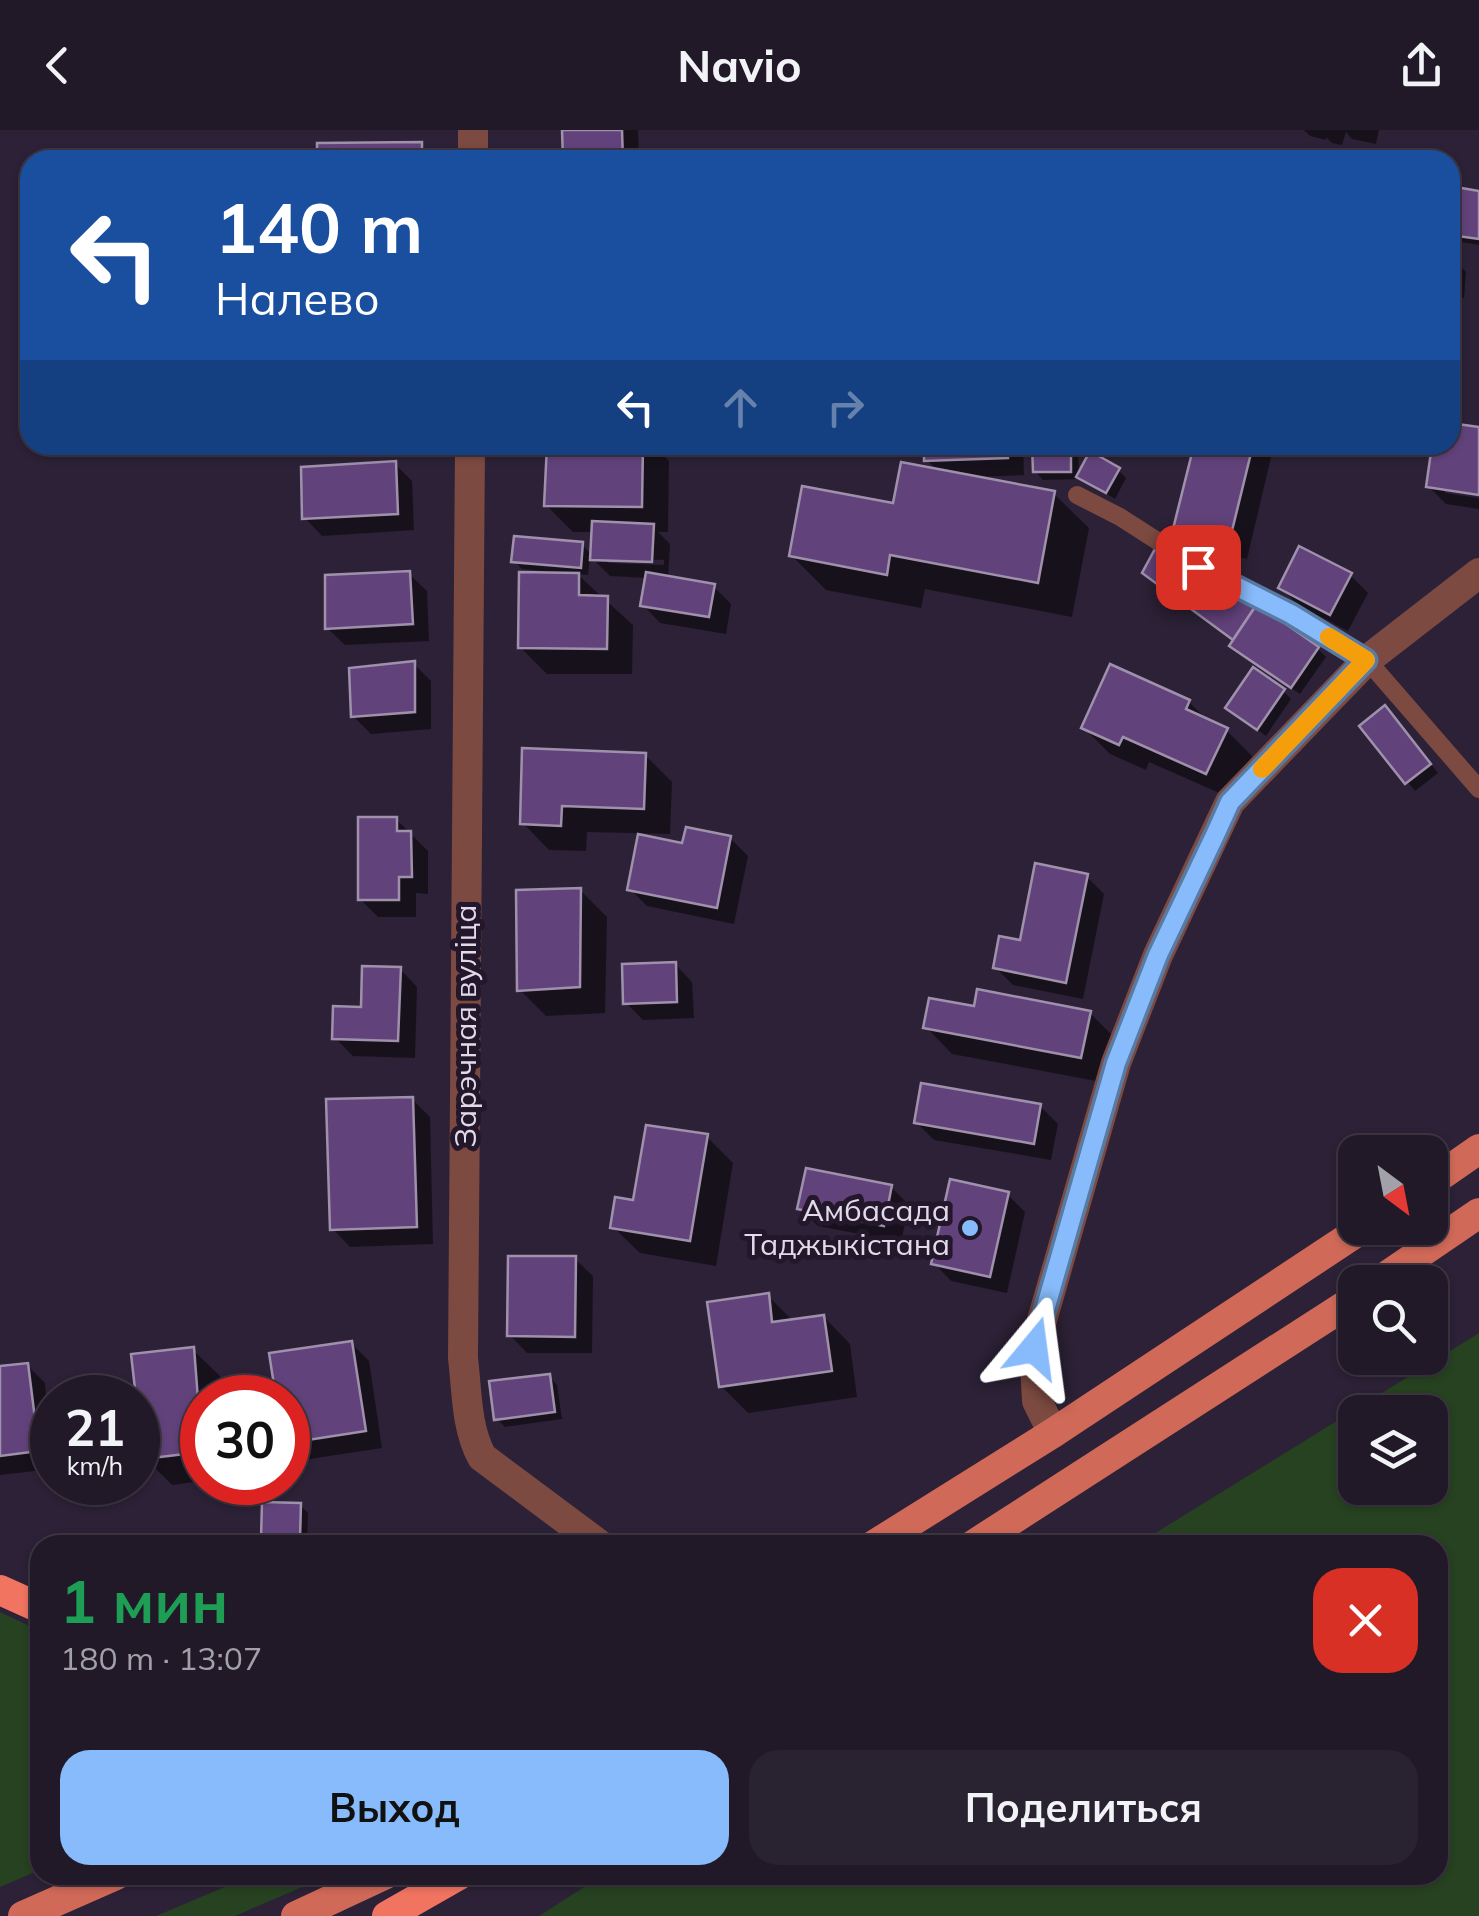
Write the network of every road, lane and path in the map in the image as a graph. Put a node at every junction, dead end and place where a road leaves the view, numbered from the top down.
1 (470, 455) edge
2 (1077, 495) dead end
3 (1479, 573) edge
4 (1366, 660) junction
5 (1479, 789) edge
6 (1479, 1149) edge
7 (1448, 1171) edge
8 (1479, 1213) edge
9 (1338, 1245) edge
10 (1403, 1265) edge
11 (1338, 1309) edge
12 (1053, 1433) junction
13 (586, 1535) edge
14 (890, 1535) edge
15 (988, 1535) edge
16 (0, 1590) edge
17 (30, 1604) edge
18 (93, 1885) edge
19 (363, 1885) edge
20 (441, 1885) edge
21 (23, 1916) edge
22 (296, 1916) edge
23 (387, 1916) edge

1 - 13 street, Зарэчная вуліца
2 - 4 lane
3 - 4 street
4 - 5 lane
4 - 12 street
6 - 7 main road
8 - 10 main road
9 - 12 main road
11 - 15 main road
12 - 14 main road
16 - 17 highway
18 - 21 main road
19 - 22 main road
20 - 23 highway

